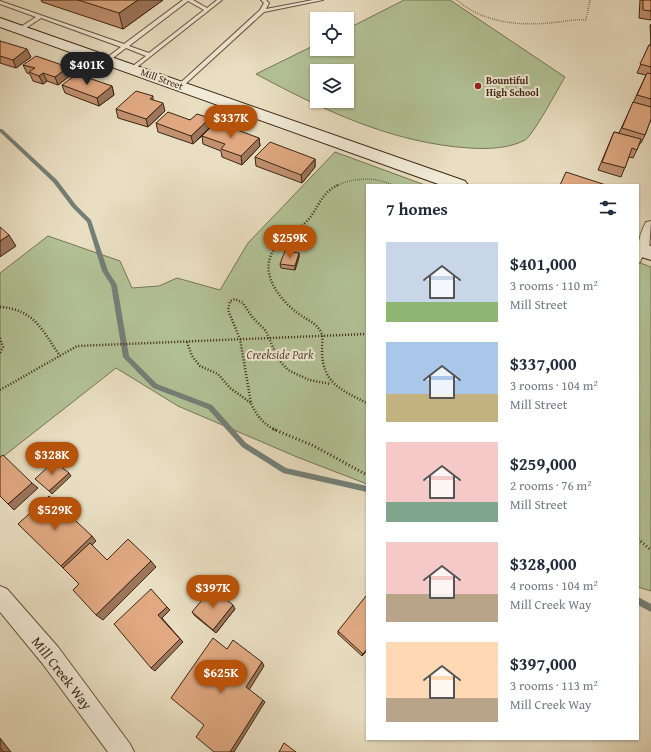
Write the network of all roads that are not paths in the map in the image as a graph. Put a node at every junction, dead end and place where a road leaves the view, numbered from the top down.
1 (186, 0) edge
2 (189, 0) edge
3 (220, 0) edge
4 (263, 0) edge
5 (320, 0) edge
6 (0, 2) edge
7 (208, 10) junction
8 (262, 11) junction
9 (39, 17) junction
10 (0, 22) edge
11 (21, 29) junction
12 (125, 47) junction
13 (149, 55) junction
14 (107, 60) junction
15 (132, 69) junction
16 (180, 86) junction
17 (451, 184) edge
18 (651, 226) edge
19 (642, 253) edge
20 (0, 596) edge
21 (122, 752) edge

1 - 12 lane
2 - 7 lane
3 - 7 lane
4 - 8 lane
5 - 8 lane
6 - 9 lane
7 - 13 lane
8 - 16 lane
9 - 11 lane
9 - 12 lane
10 - 11 street, Mill Street
11 - 14 street, Mill Street
12 - 13 lane
12 - 14 lane
13 - 15 lane
14 - 15 street, Mill Street
15 - 16 street, Mill Street
16 - 17 street, Mill Street
18 - 19 street
20 - 21 street, Mill Creek Way

